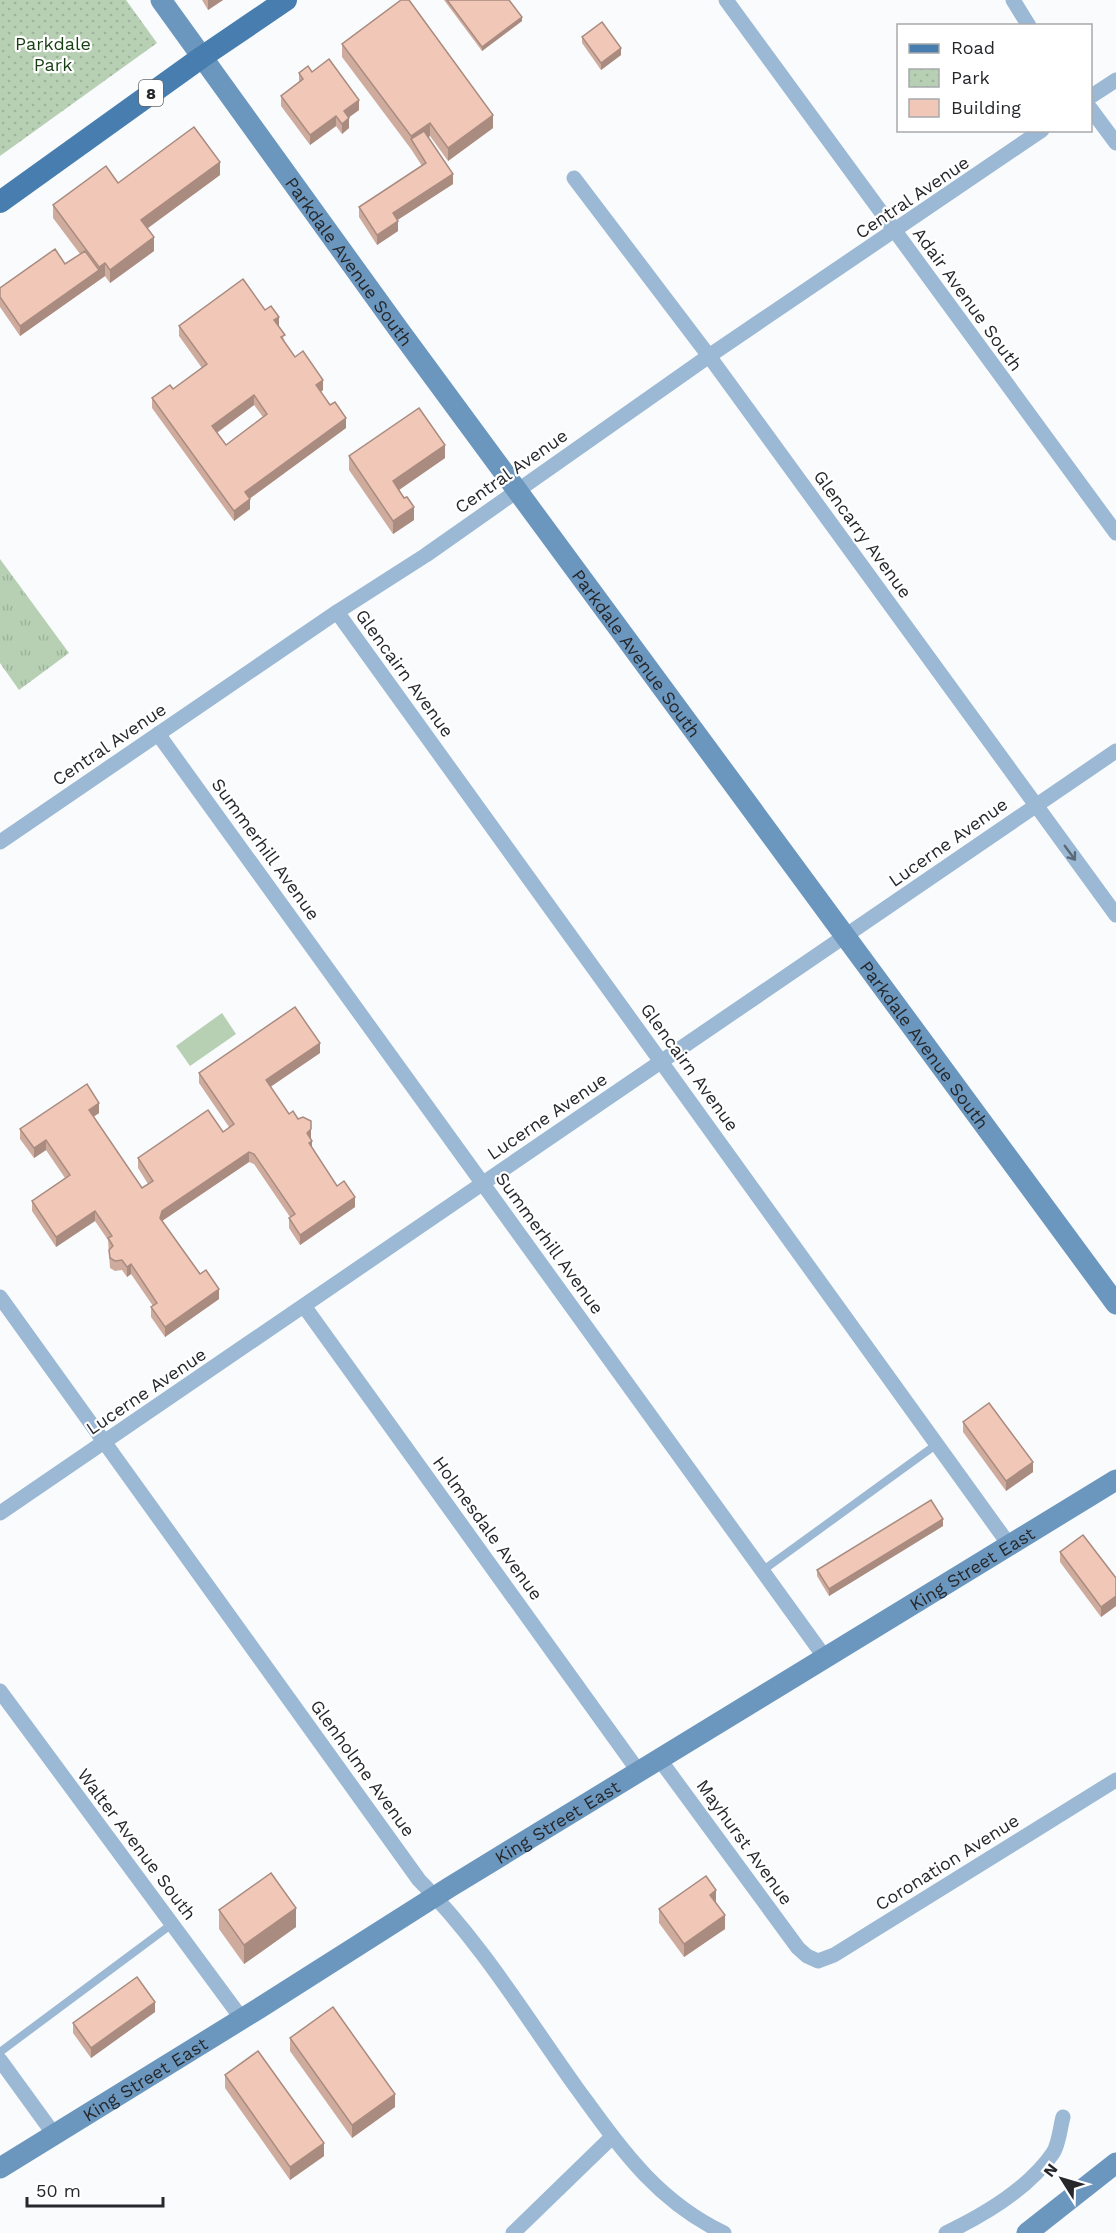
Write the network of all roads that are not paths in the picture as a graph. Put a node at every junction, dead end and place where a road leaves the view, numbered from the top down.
1 (161, 0) edge
2 (286, 0) edge
3 (726, 0) edge
4 (1013, 0) edge
5 (1028, 24) edge
6 (202, 57) junction
7 (1116, 80) edge
8 (1092, 96) edge
9 (1092, 111) edge
10 (1039, 132) edge
11 (1116, 143) edge
12 (574, 178) dead end
13 (0, 202) edge
14 (896, 232) junction
15 (709, 356) junction
16 (516, 490) junction
17 (1116, 533) edge
18 (337, 612) junction
19 (158, 734) junction
20 (1116, 751) edge
21 (1036, 805) junction
22 (0, 842) edge
23 (1116, 915) edge
24 (844, 937) junction
25 (662, 1062) junction
26 (483, 1183) junction
27 (0, 1297) edge
28 (1116, 1304) edge
29 (304, 1306) junction
30 (106, 1442) junction
31 (937, 1443) junction
32 (1116, 1480) edge
33 (0, 1513) edge
34 (1010, 1546) junction
35 (762, 1570) junction
36 (826, 1659) junction
37 (0, 1691) edge
38 (660, 1760) junction
39 (639, 1772) junction
40 (1116, 1780) edge
41 (435, 1896) junction
42 (172, 1924) junction
43 (798, 1948) joint
44 (242, 2019) junction
45 (0, 2052) edge
46 (0, 2060) edge
47 (1063, 2117) dead end
48 (53, 2133) junction
49 (612, 2137) junction
50 (0, 2168) edge
51 (1114, 2168) edge
52 (513, 2233) edge
53 (724, 2233) edge
54 (946, 2233) edge
55 (1027, 2233) edge

1 - 6 main road, Parkdale Avenue South
2 - 6 main road, 8
3 - 14 street, Adair Avenue South
4 - 5 street
6 - 13 main road, 8
6 - 16 main road, Parkdale Avenue South
7 - 8 street
9 - 11 street
10 - 14 street, Central Avenue
12 - 15 street, Glencarry Avenue
14 - 15 street, Central Avenue
14 - 17 street, Adair Avenue South
15 - 16 street, Central Avenue
15 - 21 street, Glencarry Avenue
16 - 18 street, Central Avenue
16 - 24 main road, Parkdale Avenue South
18 - 19 street, Central Avenue
18 - 25 street, Glencairn Avenue
19 - 22 street, Central Avenue
19 - 26 street, Summerhill Avenue
20 - 21 street, Lucerne Avenue
21 -> 23 street, Glencarry Avenue
21 - 24 street, Lucerne Avenue
24 - 25 street, Lucerne Avenue
24 - 28 main road, Parkdale Avenue South
25 - 26 street, Lucerne Avenue
25 - 31 street, Glencairn Avenue
26 - 29 street, Lucerne Avenue
26 - 35 street, Summerhill Avenue
27 - 30 street, Glenholme Avenue
29 - 30 street, Lucerne Avenue
29 - 39 street, Holmesdale Avenue
30 - 33 street, Lucerne Avenue
30 - 41 street, Glenholme Avenue
31 - 34 street, Glencairn Avenue
31 - 35 lane
32 - 34 main road, King Street East
34 - 36 main road, King Street East
35 - 36 street, Summerhill Avenue
36 - 38 main road, King Street East
37 - 42 street, Walter Avenue South
38 - 39 main road, King Street East
38 - 43 street, Mayhurst Avenue
39 - 41 main road, King Street East
40 - 43 street, Coronation Avenue
41 - 44 main road, King Street East
41 - 49 street, Glenholme Avenue
42 - 44 street, Walter Avenue South
42 - 45 lane
44 - 48 main road, King Street East
46 - 48 street
47 - 54 street
48 - 50 main road, King Street East
49 - 52 street
49 - 53 street, Glenholme Avenue
51 - 55 main road

